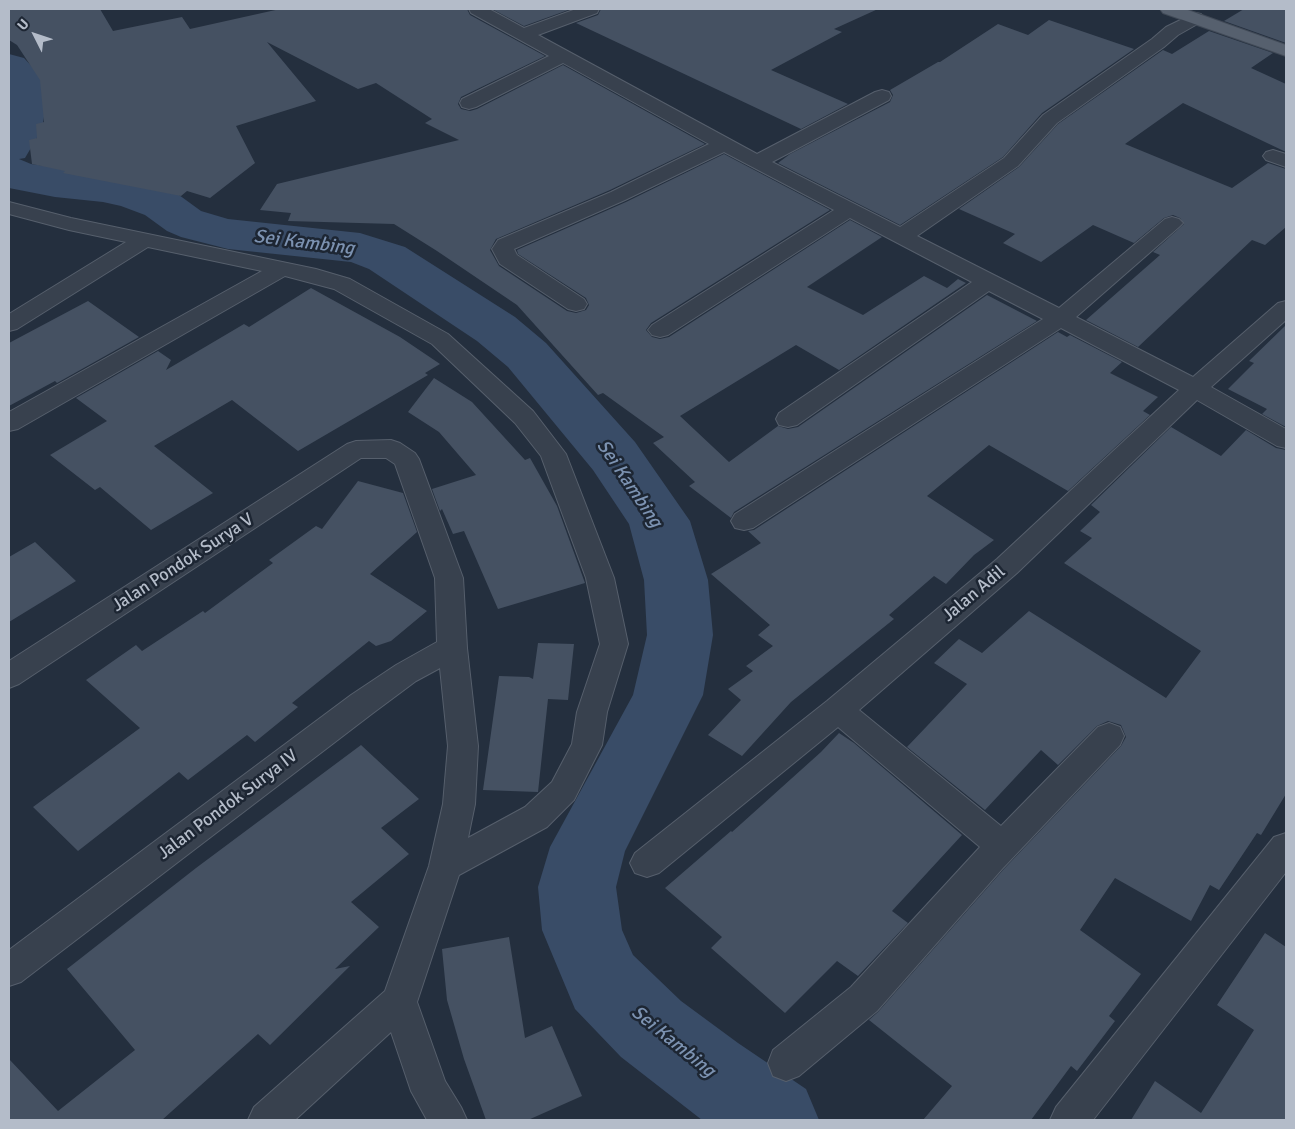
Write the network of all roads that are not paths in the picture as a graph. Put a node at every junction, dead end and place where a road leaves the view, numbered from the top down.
1 (477, 9) edge
2 (590, 9) edge
3 (1169, 9) edge
4 (1195, 18) junction
5 (524, 34) junction
6 (1286, 51) edge
7 (564, 56) junction
8 (882, 96) dead end
9 (469, 103) dead end
10 (724, 144) junction
11 (757, 162) junction
12 (9, 208) edge
13 (850, 209) junction
14 (1172, 223) dead end
15 (902, 236) junction
16 (145, 240) junction
17 (282, 269) junction
18 (988, 281) junction
19 (576, 304) dead end
20 (1286, 308) edge
21 (1062, 318) junction
22 (9, 324) edge
23 (660, 330) dead end
24 (1195, 388) junction
25 (788, 419) dead end
26 (9, 423) edge
27 (1286, 440) edge
28 (744, 521) dead end
29 (452, 648) junction
30 (9, 676) edge
31 (838, 710) junction
32 (1109, 736) dead end
33 (1002, 846) junction
34 (1286, 847) edge
35 (647, 863) dead end
36 (446, 866) junction
37 (9, 970) edge
38 (399, 1002) junction
39 (786, 1063) dead end
40 (267, 1120) edge
41 (448, 1120) edge
42 (1069, 1120) edge

1 - 5 street
2 - 5 street
3 - 4 main road
4 - 6 main road
4 - 15 street
5 - 7 street
7 - 9 street
7 - 10 street
8 - 11 street
10 - 11 street
10 - 19 street
11 - 13 street
12 - 16 street
13 - 15 street
13 - 23 street
14 - 21 street
15 - 18 street
16 - 17 street
16 - 22 street
17 - 26 street
17 - 36 street
18 - 21 street
18 - 25 street
20 - 24 street, Jalan Adil
21 - 24 street
21 - 28 street
24 - 27 street
24 - 31 street, Jalan Adil
29 - 30 street, Jalan Pondok Surya V
29 - 36 street
29 - 37 street, Jalan Pondok Surya IV
31 - 33 street
31 - 35 street, Jalan Adil
32 - 33 street
33 - 39 street
34 - 42 street
36 - 38 street
38 - 40 street
38 - 41 street

